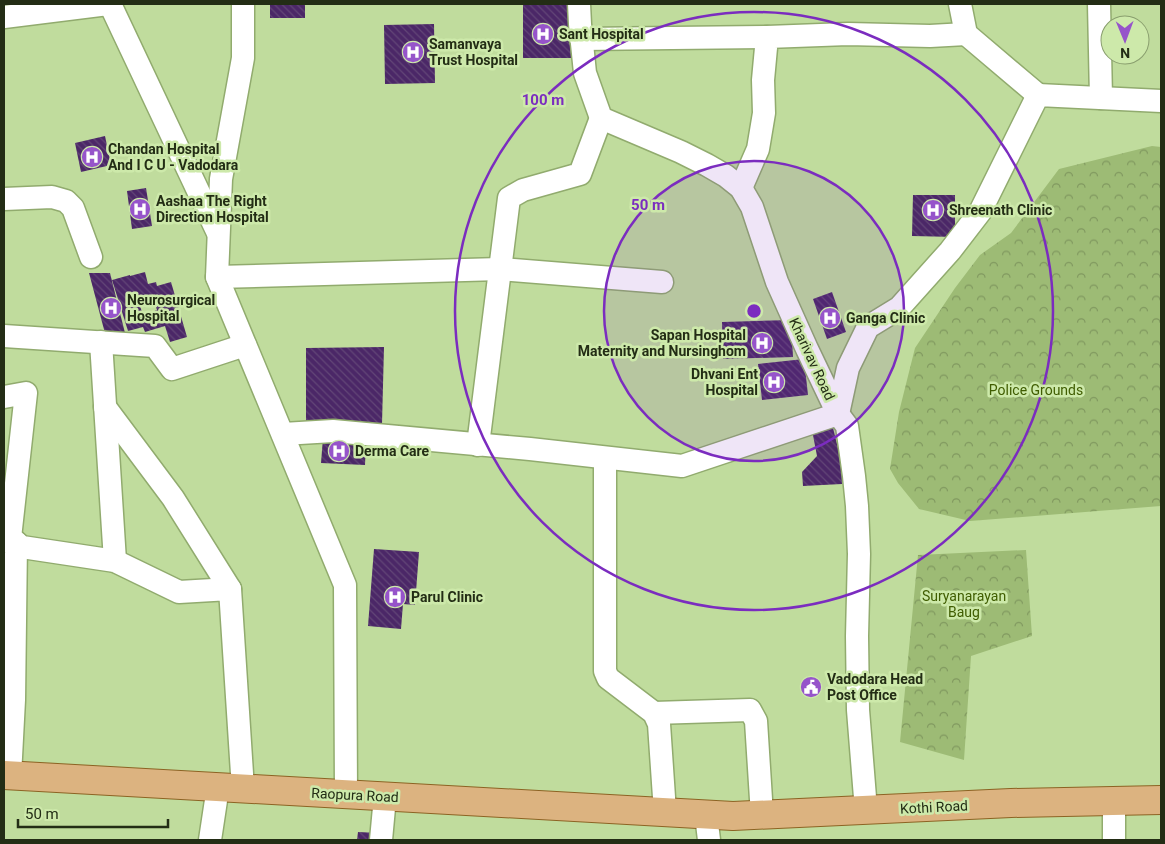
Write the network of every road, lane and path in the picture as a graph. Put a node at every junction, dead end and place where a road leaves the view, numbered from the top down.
1 (109, 4) edge
2 (243, 4) edge
3 (579, 4) edge
4 (960, 4) edge
5 (1099, 4) edge
6 (4, 17) edge
7 (966, 34) junction
8 (767, 36) junction
9 (581, 40) junction
10 (1038, 95) junction
11 (1101, 98) junction
12 (1161, 101) edge
13 (601, 118) junction
14 (740, 188) junction
15 (4, 199) edge
16 (219, 234) junction
17 (91, 257) dead end
18 (500, 269) junction
19 (217, 277) junction
20 (662, 282) dead end
21 (4, 336) edge
22 (101, 342) junction
23 (246, 345) junction
24 (4, 397) edge
25 (105, 407) junction
26 (838, 414) junction
27 (282, 434) junction
28 (478, 444) junction
29 (604, 458) junction
30 (10, 541) edge
31 (115, 561) junction
32 (230, 589) junction
33 (654, 713) junction
34 (7, 776) edge
35 (231, 788) junction
36 (346, 795) junction
37 (384, 797) junction
38 (1161, 800) edge
39 (1114, 802) junction
40 (866, 810) junction
41 (665, 812) junction
42 (762, 815) junction
43 (708, 827) edge
44 (210, 840) edge
45 (381, 840) edge
46 (1114, 840) edge

1 - 6 street
1 - 16 street
2 - 16 street
3 - 9 street
4 - 7 street
5 - 11 street
7 - 8 street
7 - 10 street
8 - 9 street
8 - 14 street
9 - 13 street
10 - 11 street
10 - 26 street
11 - 12 street
13 - 14 street, Kharivav Road
13 - 18 street
14 - 26 street, Kharivav Road
15 - 17 street
16 - 19 street
18 - 19 street
18 - 20 street
18 - 28 street
19 - 23 street
21 - 22 street
22 - 23 street
22 - 25 street
23 - 27 street
24 - 30 street
25 - 31 street
25 - 32 street
26 - 29 street
26 - 40 street, Kharivav Road
27 - 28 street
27 - 36 street
28 - 29 street
29 - 33 street
30 - 31 street
30 - 34 street
31 - 32 street
32 - 35 street
33 - 41 street
33 - 42 street
34 - 35 main road, Raopura Road
35 - 36 main road, Raopura Road
35 - 44 street
36 - 37 main road, Raopura Road
37 - 41 main road, Raopura Road
37 - 45 street
38 - 39 main road, Kothi Road
39 - 40 main road, Kothi Road
39 - 46 street
40 - 42 main road, Kothi Road
41 - 43 main road, Raopura Road
42 - 43 main road, Kothi Road

